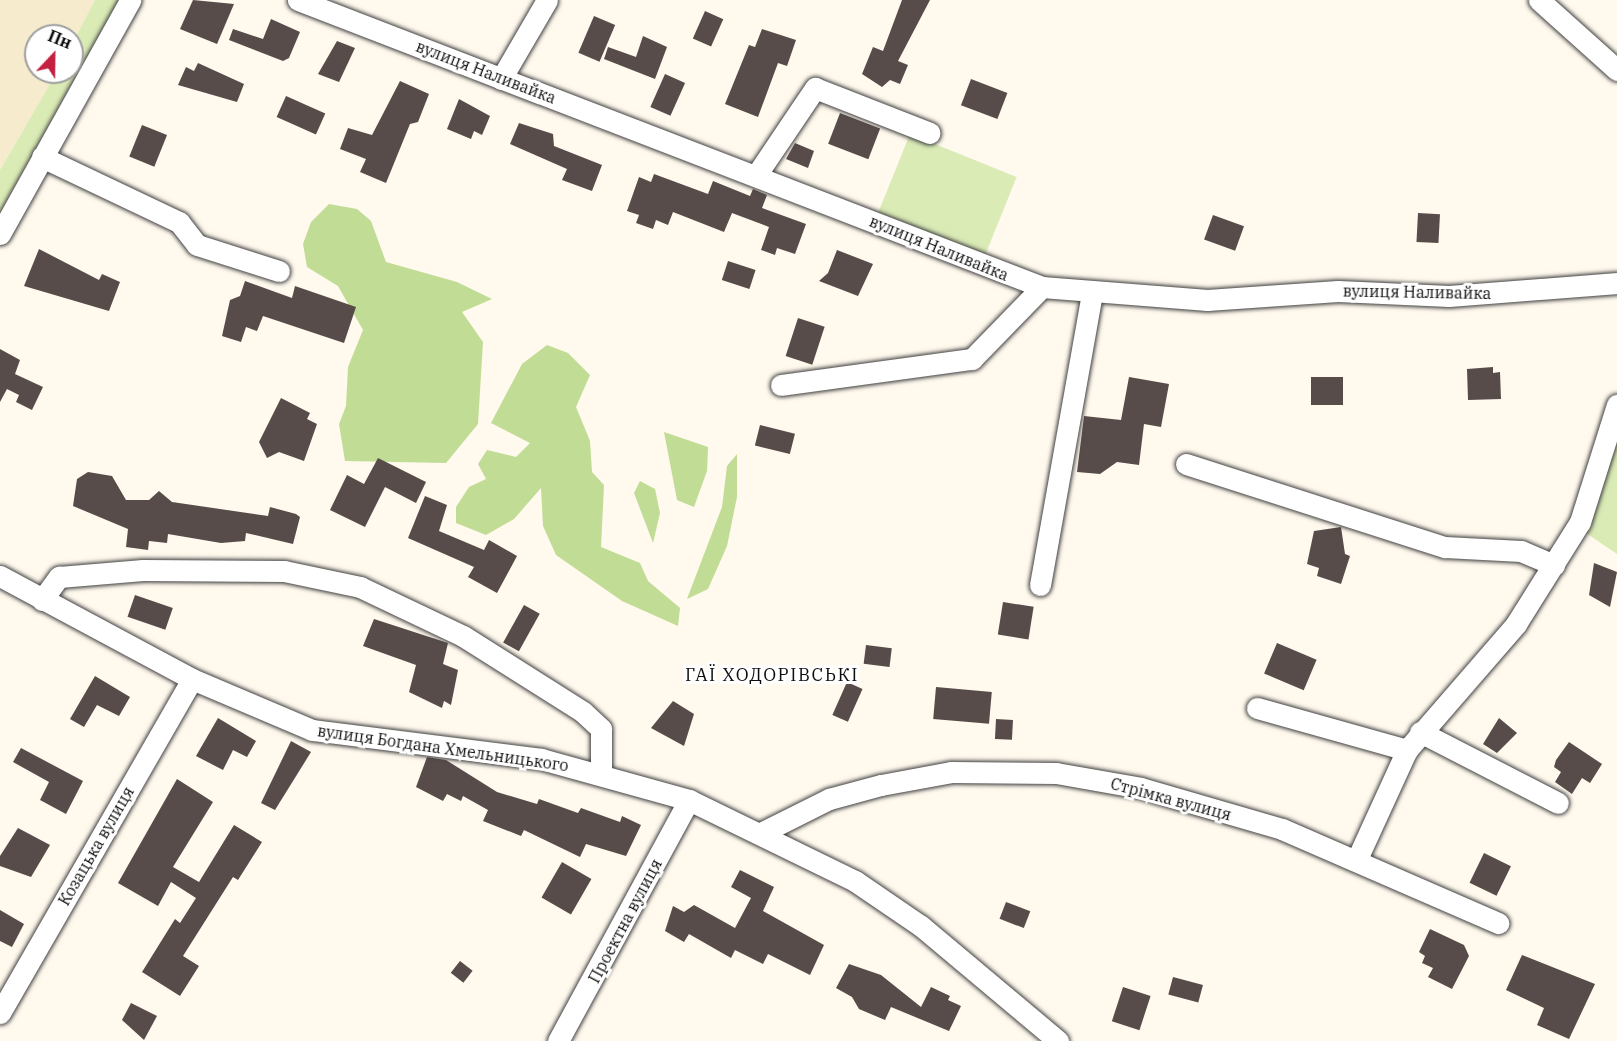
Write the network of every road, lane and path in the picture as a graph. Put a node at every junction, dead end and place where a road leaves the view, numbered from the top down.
1 (130, 0) edge
2 (298, 0) edge
3 (547, 0) edge
4 (1539, 0) edge
5 (1617, 70) edge
6 (501, 79) junction
7 (930, 133) dead end
8 (42, 157) junction
9 (757, 174) junction
10 (0, 234) edge
11 (279, 271) dead end
12 (1617, 283) edge
13 (1042, 287) junction
14 (1092, 293) junction
15 (781, 385) dead end
16 (1617, 405) edge
17 (1186, 464) dead end
18 (1554, 565) junction
19 (0, 576) edge
20 (1040, 585) dead end
21 (42, 600) junction
22 (192, 679) junction
23 (1257, 708) dead end
24 (1420, 732) junction
25 (1407, 750) junction
26 (601, 772) junction
27 (689, 800) junction
28 (1558, 803) dead end
29 (763, 832) junction
30 (1357, 859) junction
31 (1498, 923) dead end
32 (0, 1013) edge
33 (558, 1041) edge
34 (1058, 1041) edge

1 - 8 street
2 - 6 street, вулиця Наливайка
3 - 6 street
4 - 5 street
6 - 9 street, вулиця Наливайка
7 - 9 street
8 - 10 street
8 - 11 street
9 - 13 street, вулиця Наливайка
12 - 14 street, вулиця Наливайка
13 - 14 street, вулиця Наливайка
13 - 15 street
14 - 20 street
16 - 18 street
17 - 18 street
18 - 24 street
19 - 21 street, вулиця Богдана Хмельницького
21 - 22 street, вулиця Богдана Хмельницького
21 - 26 street
22 - 26 street, вулиця Богдана Хмельницького
22 - 32 street, Козацька вулиця
23 - 25 street
24 - 25 street
24 - 28 street
25 - 30 street
26 - 27 street, вулиця Богдана Хмельницького
27 - 29 street, вулиця Богдана Хмельницького
27 - 33 street, Проектна вулиця
29 - 30 street, Стрімка вулиця
29 - 34 street, вулиця Богдана Хмельницького
30 - 31 street, Стрімка вулиця

